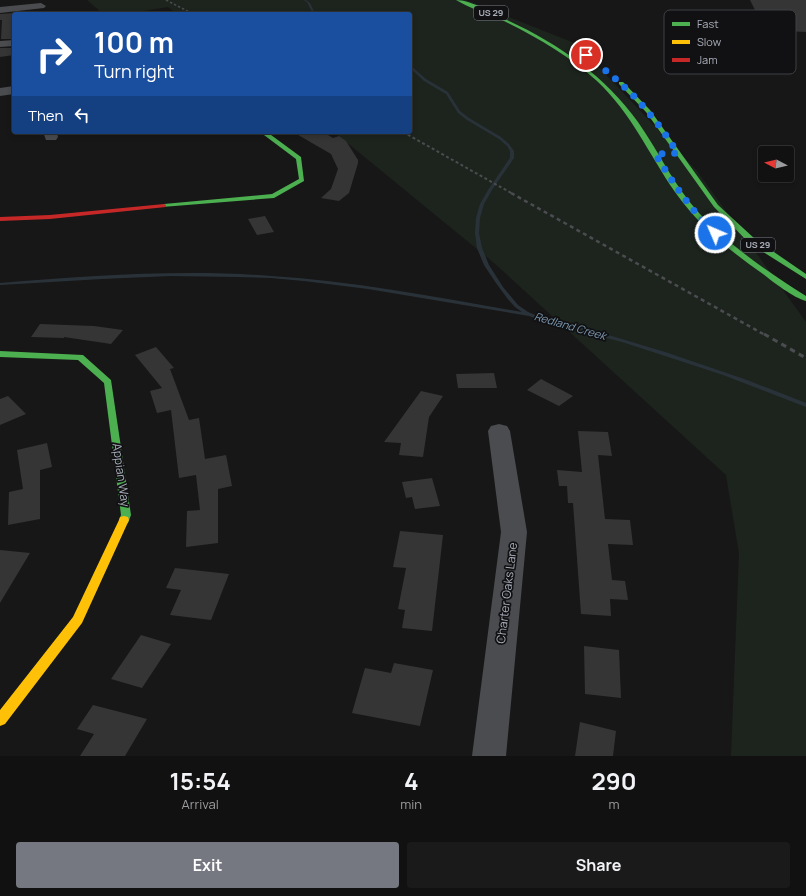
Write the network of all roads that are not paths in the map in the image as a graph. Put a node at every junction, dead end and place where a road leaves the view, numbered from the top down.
1 (458, 0) edge
2 (475, 0) edge
3 (39, 3) edge
4 (0, 10) edge
5 (46, 12) edge
6 (540, 28) dead end
7 (12, 43) edge
8 (0, 44) edge
9 (571, 48) dead end
10 (560, 50) junction
11 (616, 78) dead end
12 (12, 90) edge
13 (0, 92) edge
14 (266, 134) edge
15 (667, 153) junction
16 (0, 219) edge
17 (806, 277) edge
18 (806, 299) edge
19 (0, 354) edge
20 (499, 431) dead end
21 (0, 720) edge
22 (489, 756) edge

1 - 10 main road, US 29
2 - 6 main road, US 29
3 - 4 street
3 - 5 street
7 - 8 street
9 - 10 main road
10 - 15 main road, US 29
11 - 15 main road, US 29
12 - 13 street
14 - 16 main road
15 - 17 main road, US 29
15 - 18 main road, US 29
19 - 21 main road, Appian Way
20 - 22 street, Charter Oaks Lane

